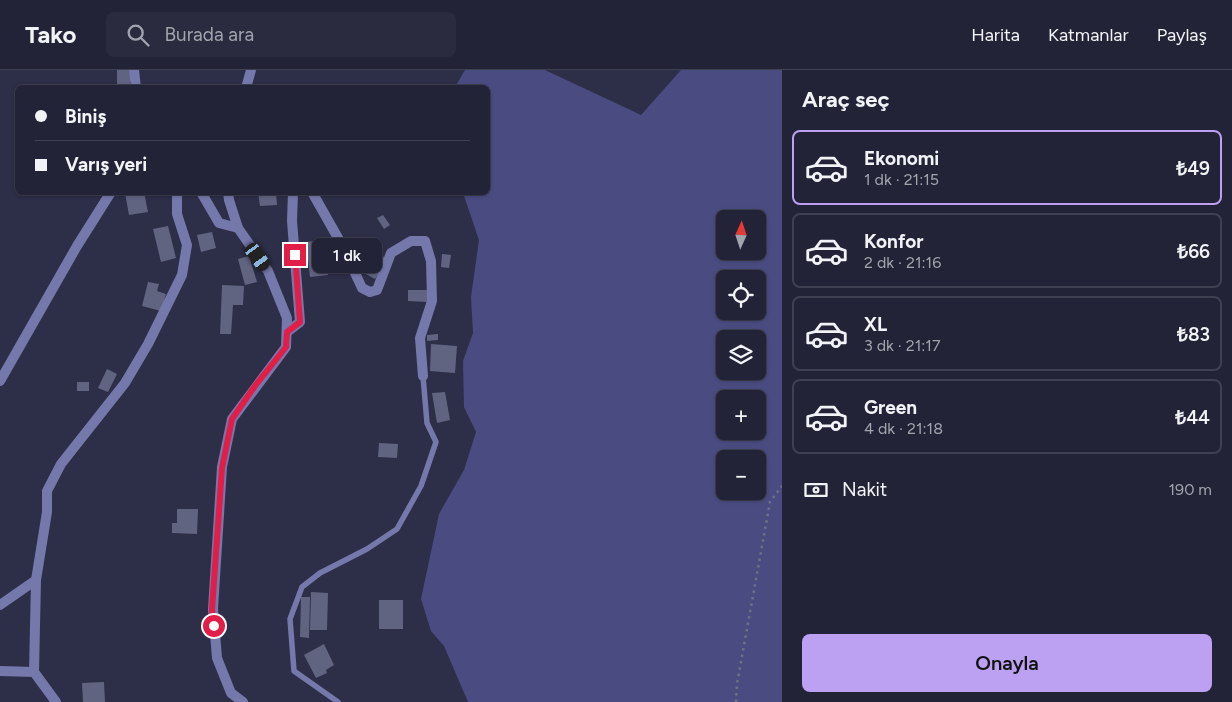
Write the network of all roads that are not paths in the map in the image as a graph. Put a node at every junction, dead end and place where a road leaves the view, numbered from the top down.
1 (134, 70) edge
2 (251, 70) edge
3 (136, 85) edge
4 (247, 85) edge
5 (109, 195) edge
6 (177, 195) edge
7 (203, 195) edge
8 (228, 195) edge
9 (293, 195) edge
10 (314, 195) edge
11 (238, 228) junction
12 (287, 332) junction
13 (423, 376) joint
14 (0, 381) edge
15 (36, 580) junction
16 (0, 605) edge
17 (0, 671) edge
18 (34, 672) junction
19 (56, 702) edge
20 (243, 702) edge
21 (338, 702) edge

1 - 3 street
2 - 4 street
5 - 14 street
6 - 15 street
7 - 11 street
8 - 11 street
9 - 12 street
10 - 13 street
11 - 12 street
12 - 20 street
13 - 21 lane
15 - 16 street
15 - 18 street
17 - 18 street
18 - 19 street

